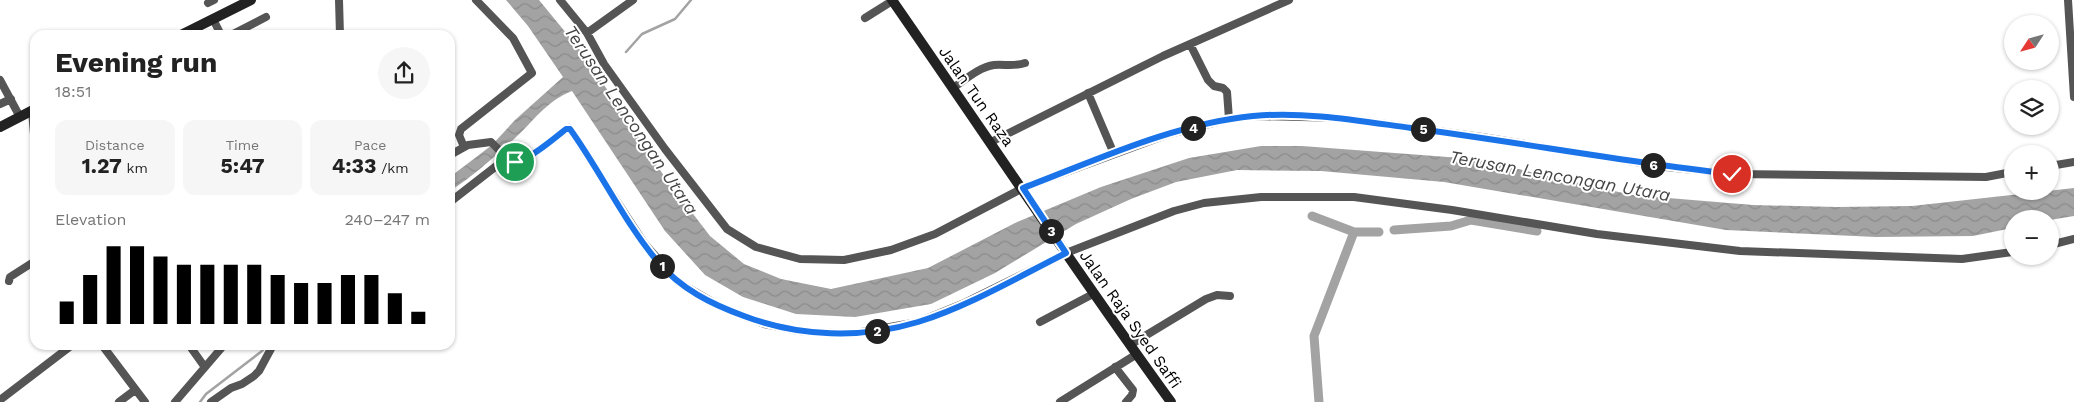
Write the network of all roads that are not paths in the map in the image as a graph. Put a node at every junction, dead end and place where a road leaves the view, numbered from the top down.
1 (338, 0) edge
2 (476, 0) edge
3 (560, 0) edge
4 (633, 0) edge
5 (892, 0) edge
6 (1289, 0) edge
7 (2068, 0) edge
8 (246, 1) edge
9 (266, 16) dead end
10 (865, 18) dead end
11 (213, 19) junction
12 (190, 30) edge
13 (218, 30) edge
14 (240, 30) edge
15 (340, 30) edge
16 (587, 32) junction
17 (1190, 44) junction
18 (1025, 63) dead end
19 (0, 80) edge
20 (953, 88) junction
21 (1088, 94) junction
22 (2074, 97) edge
23 (11, 99) junction
24 (0, 104) edge
25 (30, 112) edge
26 (20, 117) junction
27 (1230, 119) junction
28 (0, 127) edge
29 (991, 142) junction
30 (464, 147) junction
31 (455, 152) edge
32 (1114, 154) junction
33 (508, 159) junction
34 (2074, 162) edge
35 (2059, 164) edge
36 (2004, 174) edge
37 (1023, 188) junction
38 (455, 199) edge
39 (1037, 209) joint
40 (2074, 239) edge
41 (2059, 242) edge
42 (1065, 251) junction
43 (2004, 253) edge
44 (30, 265) edge
45 (9, 281) dead end
46 (1093, 294) junction
47 (1230, 296) dead end
48 (1040, 322) dead end
49 (1130, 345) junction
50 (65, 350) edge
51 (106, 350) edge
52 (192, 350) edge
53 (219, 350) edge
54 (270, 350) edge
55 (1137, 354) junction
56 (204, 366) junction
57 (1115, 367) junction
58 (135, 390) junction
59 (0, 400) edge
60 (119, 402) edge
61 (144, 402) edge
62 (175, 402) edge
63 (211, 402) edge
64 (1060, 402) edge
65 (1126, 402) edge
66 (1171, 402) edge

1 - 15 street
2 - 30 street
3 - 16 street
4 - 16 street
5 - 10 street
5 - 20 main road, Jalan Tun Raza
6 - 17 street
7 - 22 street
8 - 11 main road
9 - 14 street
11 - 12 main road
11 - 13 street
16 - 37 street
17 - 21 street
17 - 27 street
18 - 20 street
19 - 23 street
20 - 29 main road, Jalan Tun Raza
21 - 29 street
21 - 32 street
23 - 24 street
23 - 26 street
25 - 26 main road
26 - 28 main road
27 - 32 street
27 - 36 street
29 - 37 main road, Jalan Tun Raza
30 - 31 street
30 - 33 street
32 - 37 street
33 - 38 street
33 - 42 street
34 - 35 street
37 - 39 main road, Jalan Tun Raza
39 - 42 main road, Jalan Raja Syed Saffi
40 - 41 street
42 - 43 street
42 - 46 main road, Jalan Raja Syed Saffi
44 - 45 street
46 - 48 street
46 - 49 main road, Jalan Raja Syed Saffi
47 - 49 street
49 - 55 main road, Jalan Raja Syed Saffi
50 - 59 street
51 - 58 street
52 - 56 street
53 - 56 street
54 - 63 street
55 - 57 street
55 - 66 main road, Jalan Raja Syed Saffi
56 - 62 street
57 - 64 street
57 - 65 street
58 - 60 street
58 - 61 street

